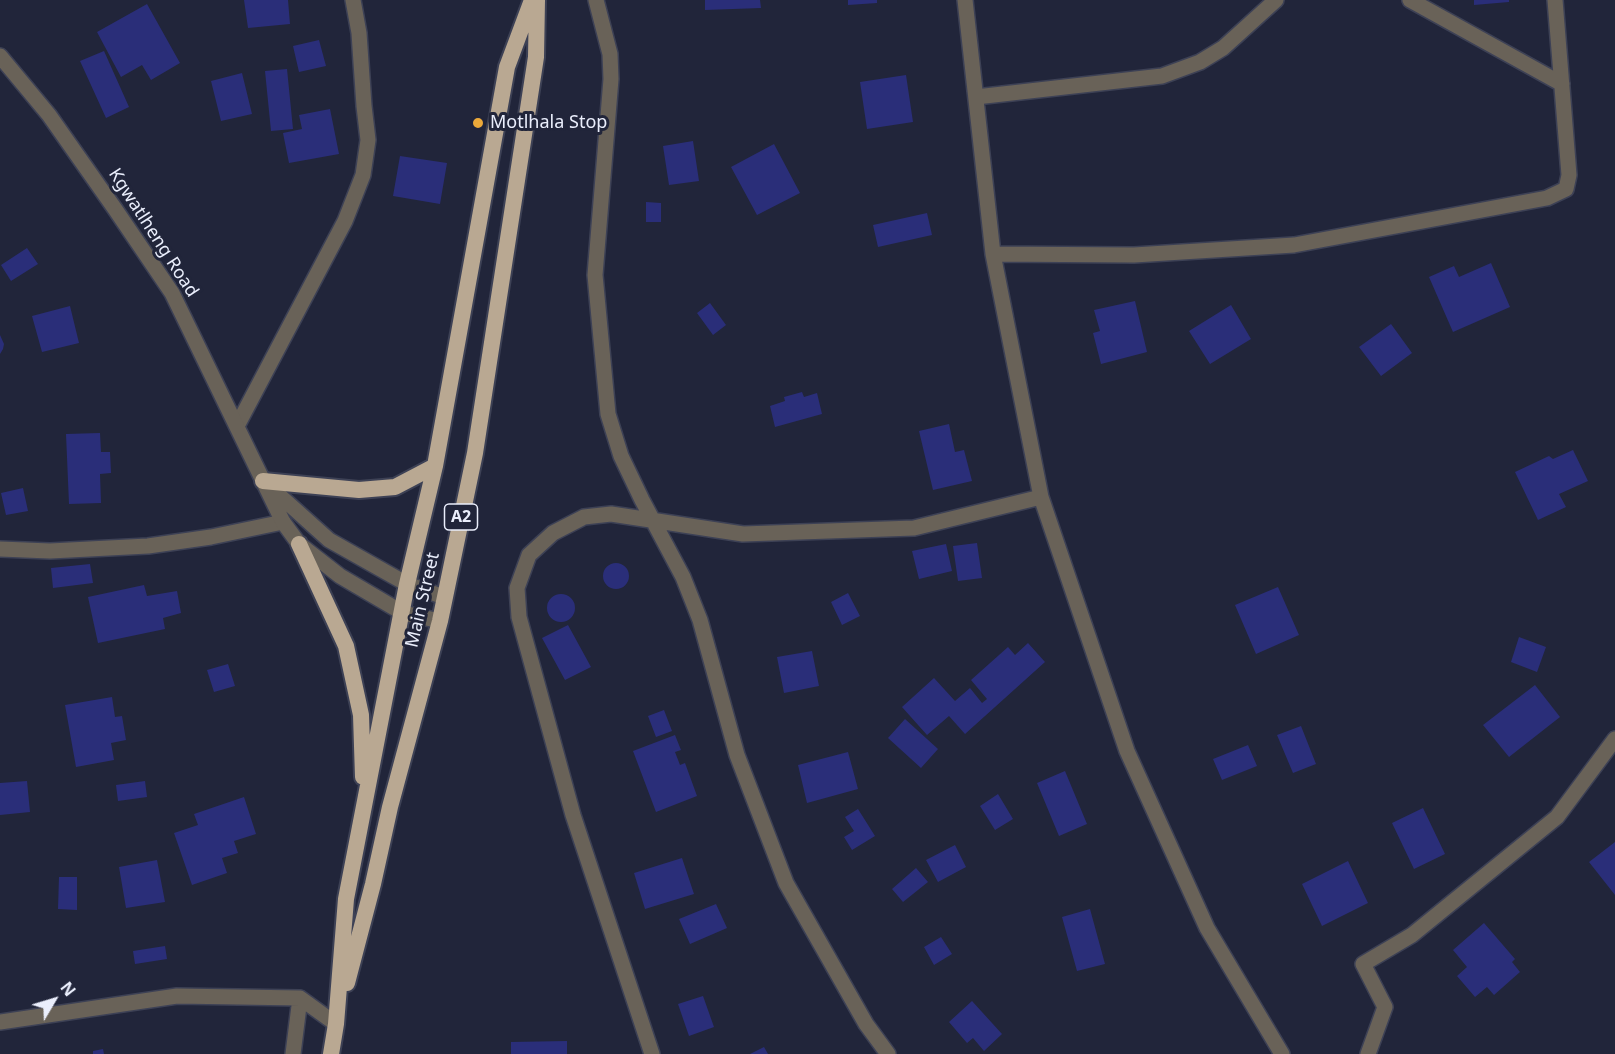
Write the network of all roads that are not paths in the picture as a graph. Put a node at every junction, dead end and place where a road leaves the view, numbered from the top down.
1 (353, 0) edge
2 (532, 0) edge
3 (537, 0) edge
4 (596, 0) edge
5 (965, 0) edge
6 (1276, 0) edge
7 (1410, 0) edge
8 (1555, 0) edge
9 (0, 56) edge
10 (1562, 84) junction
11 (976, 97) junction
12 (993, 254) junction
13 (237, 426) junction
14 (435, 466) junction
15 (263, 481) junction
16 (1041, 497) junction
17 (654, 520) junction
18 (283, 522) junction
19 (299, 544) junction
20 (0, 549) edge
21 (407, 584) junction
22 (444, 597) junction
23 (403, 613) junction
24 (440, 621) junction
25 (1615, 739) edge
26 (364, 805) junction
27 (300, 998) junction
28 (0, 1022) edge
29 (336, 1024) junction
30 (293, 1054) edge
31 (331, 1054) edge
32 (652, 1054) edge
33 (888, 1054) edge
34 (1282, 1054) edge
35 (1368, 1054) edge

1 - 13 street
2 - 14 highway, Main Street / A2
3 - 22 highway, Main Street / A2
4 - 17 street
5 - 11 street
6 - 11 street
7 - 10 street
8 - 10 street
9 - 13 street, Kgwatlheng Road
10 - 12 street
11 - 12 street
12 - 16 street
13 - 15 street, Kgwatlheng Road
14 - 15 highway
14 - 21 highway, Main Street / A2
15 - 18 street, Kgwatlheng Road
15 - 21 street, Kgwatlheng Road
16 - 17 street
16 - 34 street
17 - 32 street
17 - 33 street
18 - 19 street, Kgwatlheng Road
18 - 20 street
19 - 23 street, Kgwatlheng Road
19 - 26 highway
21 - 22 street, Kgwatlheng Road
21 - 23 highway, Main Street / A2
22 - 24 highway, Main Street / A2
23 - 24 street, Kgwatlheng Road
23 - 26 highway, Main Street / A2
24 - 29 highway, Main Street / A2
25 - 35 street
26 - 29 highway, Main Street / A2
27 - 28 street
27 - 29 street
27 - 30 street
29 - 31 highway, Main Street / A2

